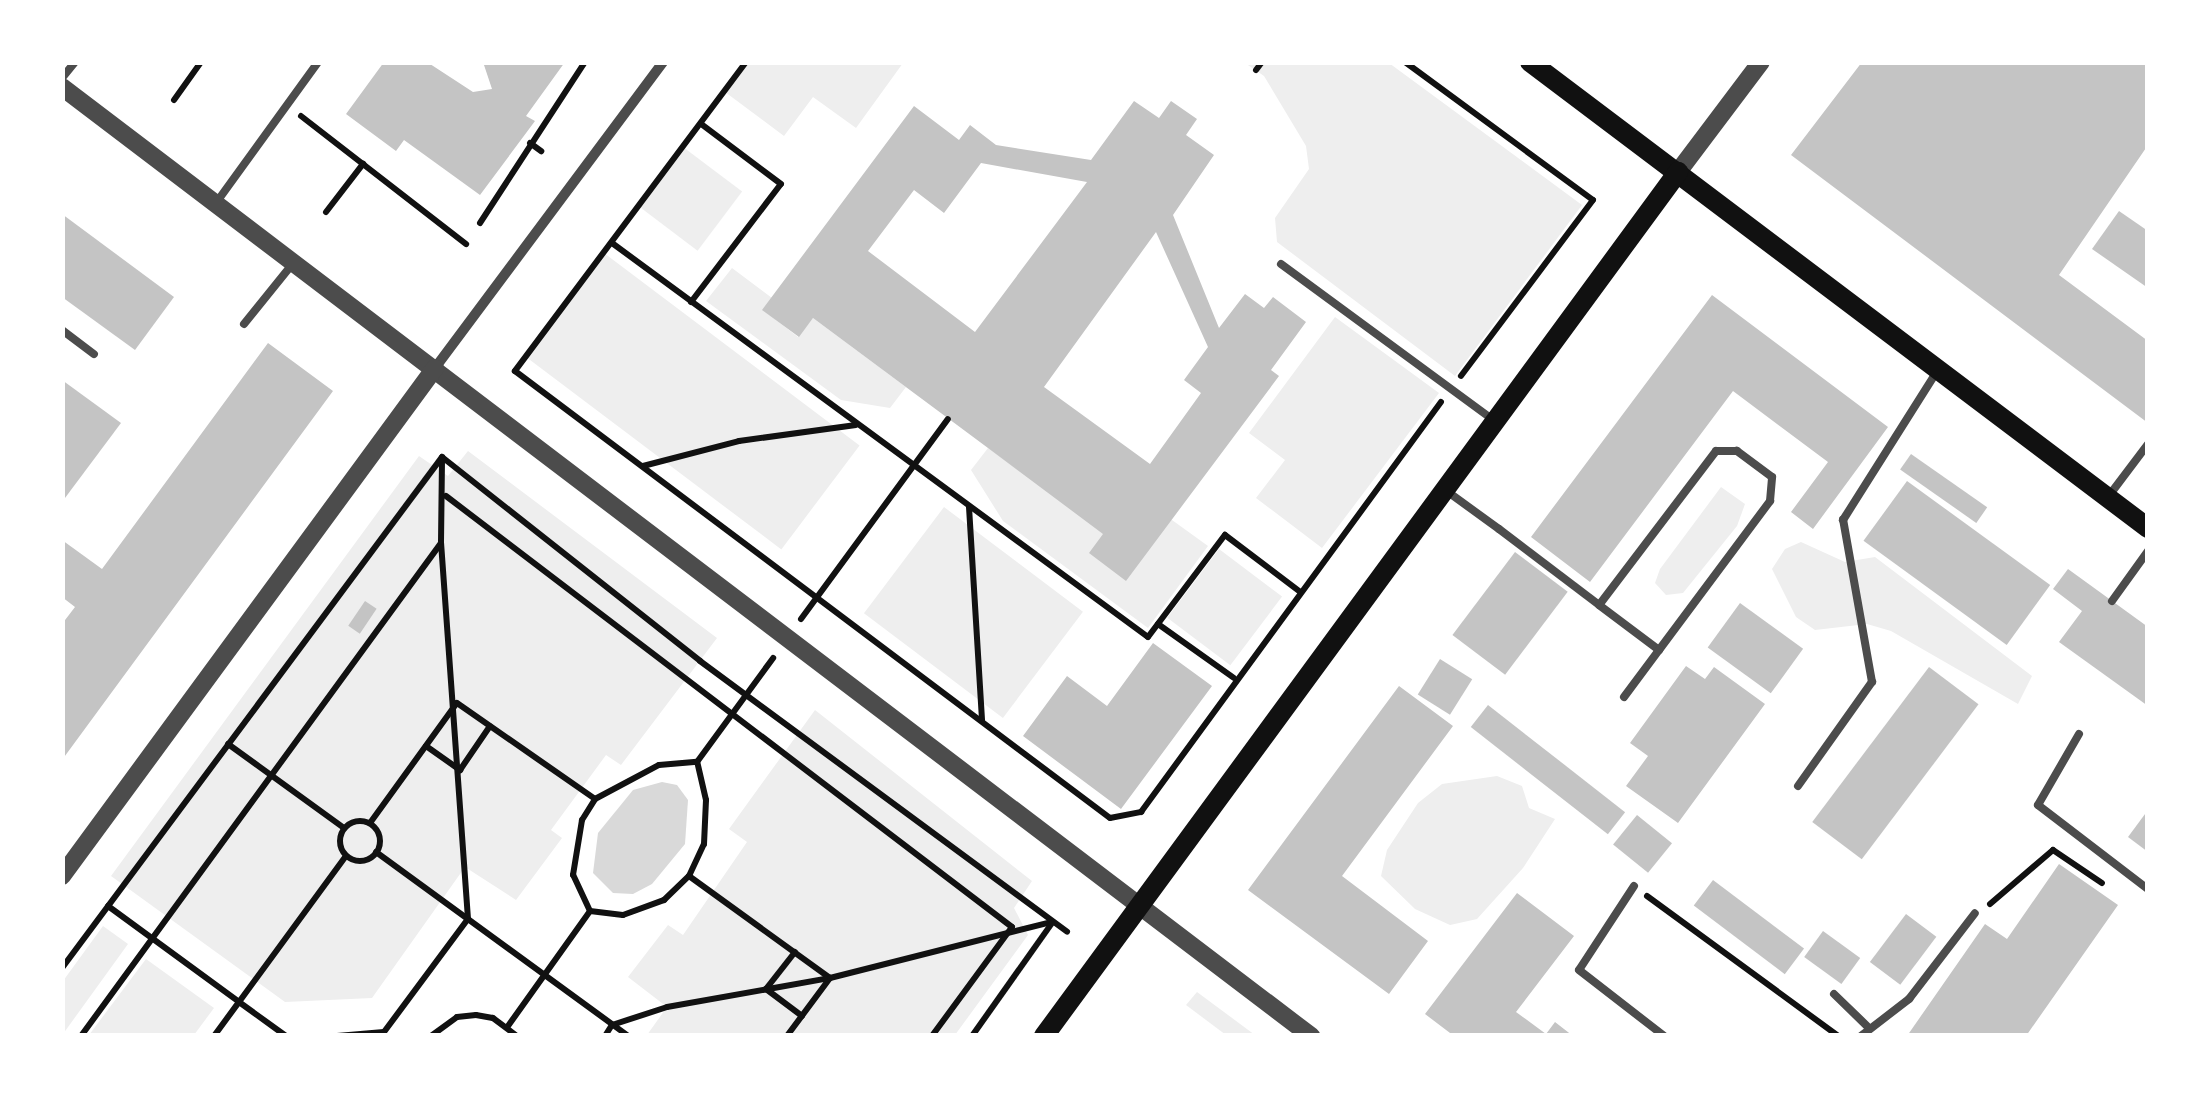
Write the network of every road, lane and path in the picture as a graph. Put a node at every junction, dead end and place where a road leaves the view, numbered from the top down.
1 (75, 62) edge
2 (201, 62) edge
3 (318, 62) edge
4 (585, 62) edge
5 (663, 62) edge
6 (746, 62) edge
7 (1262, 62) edge
8 (1404, 62) edge
9 (1530, 62) edge
10 (1761, 62) edge
11 (1256, 70) dead end
12 (62, 78) edge
13 (62, 87) edge
14 (174, 100) dead end
15 (288, 106) junction
16 (701, 124) junction
17 (530, 144) junction
18 (541, 151) dead end
19 (363, 164) junction
20 (1678, 172) junction
21 (216, 203) junction
22 (326, 212) dead end
23 (480, 223) dead end
24 (612, 243) junction
25 (466, 244) dead end
26 (294, 262) junction
27 (1281, 264) dead end
28 (691, 302) junction
29 (244, 324) dead end
30 (62, 330) edge
31 (94, 354) dead end
32 (435, 368) junction
33 (1938, 369) junction
34 (1451, 389) junction
35 (948, 419) dead end
36 (1495, 422) junction
37 (857, 424) junction
38 (2148, 444) edge
39 (442, 457) junction
40 (914, 466) junction
41 (642, 467) junction
42 (1445, 489) junction
43 (446, 496) junction
44 (2108, 497) junction
45 (969, 507) junction
46 (2148, 528) edge
47 (441, 542) junction
48 (2148, 552) edge
49 (1300, 591) junction
50 (816, 598) junction
51 (2112, 601) dead end
52 (1600, 605) junction
53 (1158, 624) junction
54 (1659, 650) junction
55 (1234, 678) junction
56 (746, 695) junction
57 (1624, 697) dead end
58 (457, 703) junction
59 (730, 715) junction
60 (982, 722) junction
61 (490, 726) junction
62 (2078, 734) dead end
63 (228, 744) junction
64 (426, 746) junction
65 (697, 762) junction
66 (460, 770) junction
67 (270, 775) junction
68 (1798, 786) dead end
69 (595, 799) junction
70 (370, 823) junction
71 (344, 828) junction
72 (376, 852) junction
73 (346, 856) junction
74 (62, 876) edge
75 (689, 876) junction
76 (1634, 886) joint
77 (2109, 888) dead end
78 (2148, 889) edge
79 (1139, 903) junction
80 (108, 906) junction
81 (590, 911) junction
82 (1975, 912) joint
83 (468, 920) junction
84 (1052, 922) junction
85 (1012, 927) junction
86 (1066, 932) dead end
87 (152, 937) junction
88 (795, 952) junction
89 (62, 968) edge
90 (544, 972) junction
91 (830, 978) junction
92 (766, 989) junction
93 (1834, 994) dead end
94 (238, 1002) junction
95 (802, 1016) junction
96 (612, 1025) junction
97 (508, 1026) junction
98 (1868, 1026) junction
99 (387, 1034) edge
100 (80, 1036) edge
101 (214, 1036) edge
102 (286, 1036) edge
103 (337, 1036) edge
104 (431, 1036) edge
105 (517, 1036) edge
106 (605, 1036) edge
107 (628, 1036) edge
108 (787, 1036) edge
109 (932, 1036) edge
110 (972, 1036) edge
111 (1044, 1036) edge
112 (1312, 1036) edge
113 (1664, 1036) edge
114 (1838, 1036) edge
115 (1860, 1036) edge

1 - 12 lane
2 - 14 path
3 - 15 lane
4 - 17 path
5 - 32 street
6 - 16 path
7 - 11 path
8 - 34 path
9 - 20 main road
10 - 20 street
13 - 21 street
15 - 19 path
15 - 21 lane
16 - 24 path
16 - 28 path
17 - 18 path
17 - 23 path
19 - 22 path
19 - 25 path
20 - 33 main road
20 - 36 main road
21 - 26 street
24 - 28 path
24 - 41 path
26 - 29 lane
26 - 32 street
27 - 34 lane
28 - 37 path
30 - 31 lane
32 - 74 street
32 - 79 street
33 - 44 main road
33 - 68 lane
34 - 36 lane
34 - 49 path
35 - 40 path
36 - 42 main road
37 - 40 path
37 - 41 path
38 - 44 lane
39 - 43 path
39 - 56 path
39 - 63 path
40 - 45 path
40 - 50 path
41 - 50 path
42 - 52 lane
42 - 79 main road
43 - 47 path
43 - 59 path
44 - 46 main road
45 - 53 path
45 - 60 path
47 - 58 path
47 - 67 path
48 - 51 lane
49 - 53 path
49 - 55 path
50 - 60 path
52 - 54 lane
52 - 54 lane
53 - 55 path
54 - 57 lane
55 - 60 path
56 - 59 path
56 - 84 path
58 - 61 path
58 - 64 path
58 - 66 path
59 - 65 path
59 - 85 path
61 - 66 path
61 - 69 path
62 - 78 lane
63 - 67 path
63 - 80 path
64 - 66 path
64 - 70 path
65 - 69 path
65 - 75 path
66 - 83 path
67 - 71 path
67 - 87 path
69 - 81 path
70 - 71 path
70 - 72 path
71 - 73 path
72 - 73 path
72 - 83 path
73 - 94 path
75 - 81 path
75 - 88 path
76 - 113 lane
76 - 114 path
77 - 82 path
79 - 111 main road
79 - 112 street
80 - 87 path
80 - 89 path
81 - 90 path
82 - 98 lane
83 - 90 path
83 - 99 path
84 - 85 path
84 - 86 path
84 - 110 path
85 - 91 path
85 - 109 path
87 - 94 path
87 - 100 path
88 - 91 path
88 - 92 path
90 - 96 path
90 - 97 path
91 - 92 path
91 - 95 path
92 - 95 path
92 - 96 path
93 - 98 lane
94 - 101 path
94 - 102 path
95 - 108 path
96 - 106 path
96 - 107 path
97 - 104 path
97 - 105 path
98 - 115 lane
99 - 103 path

